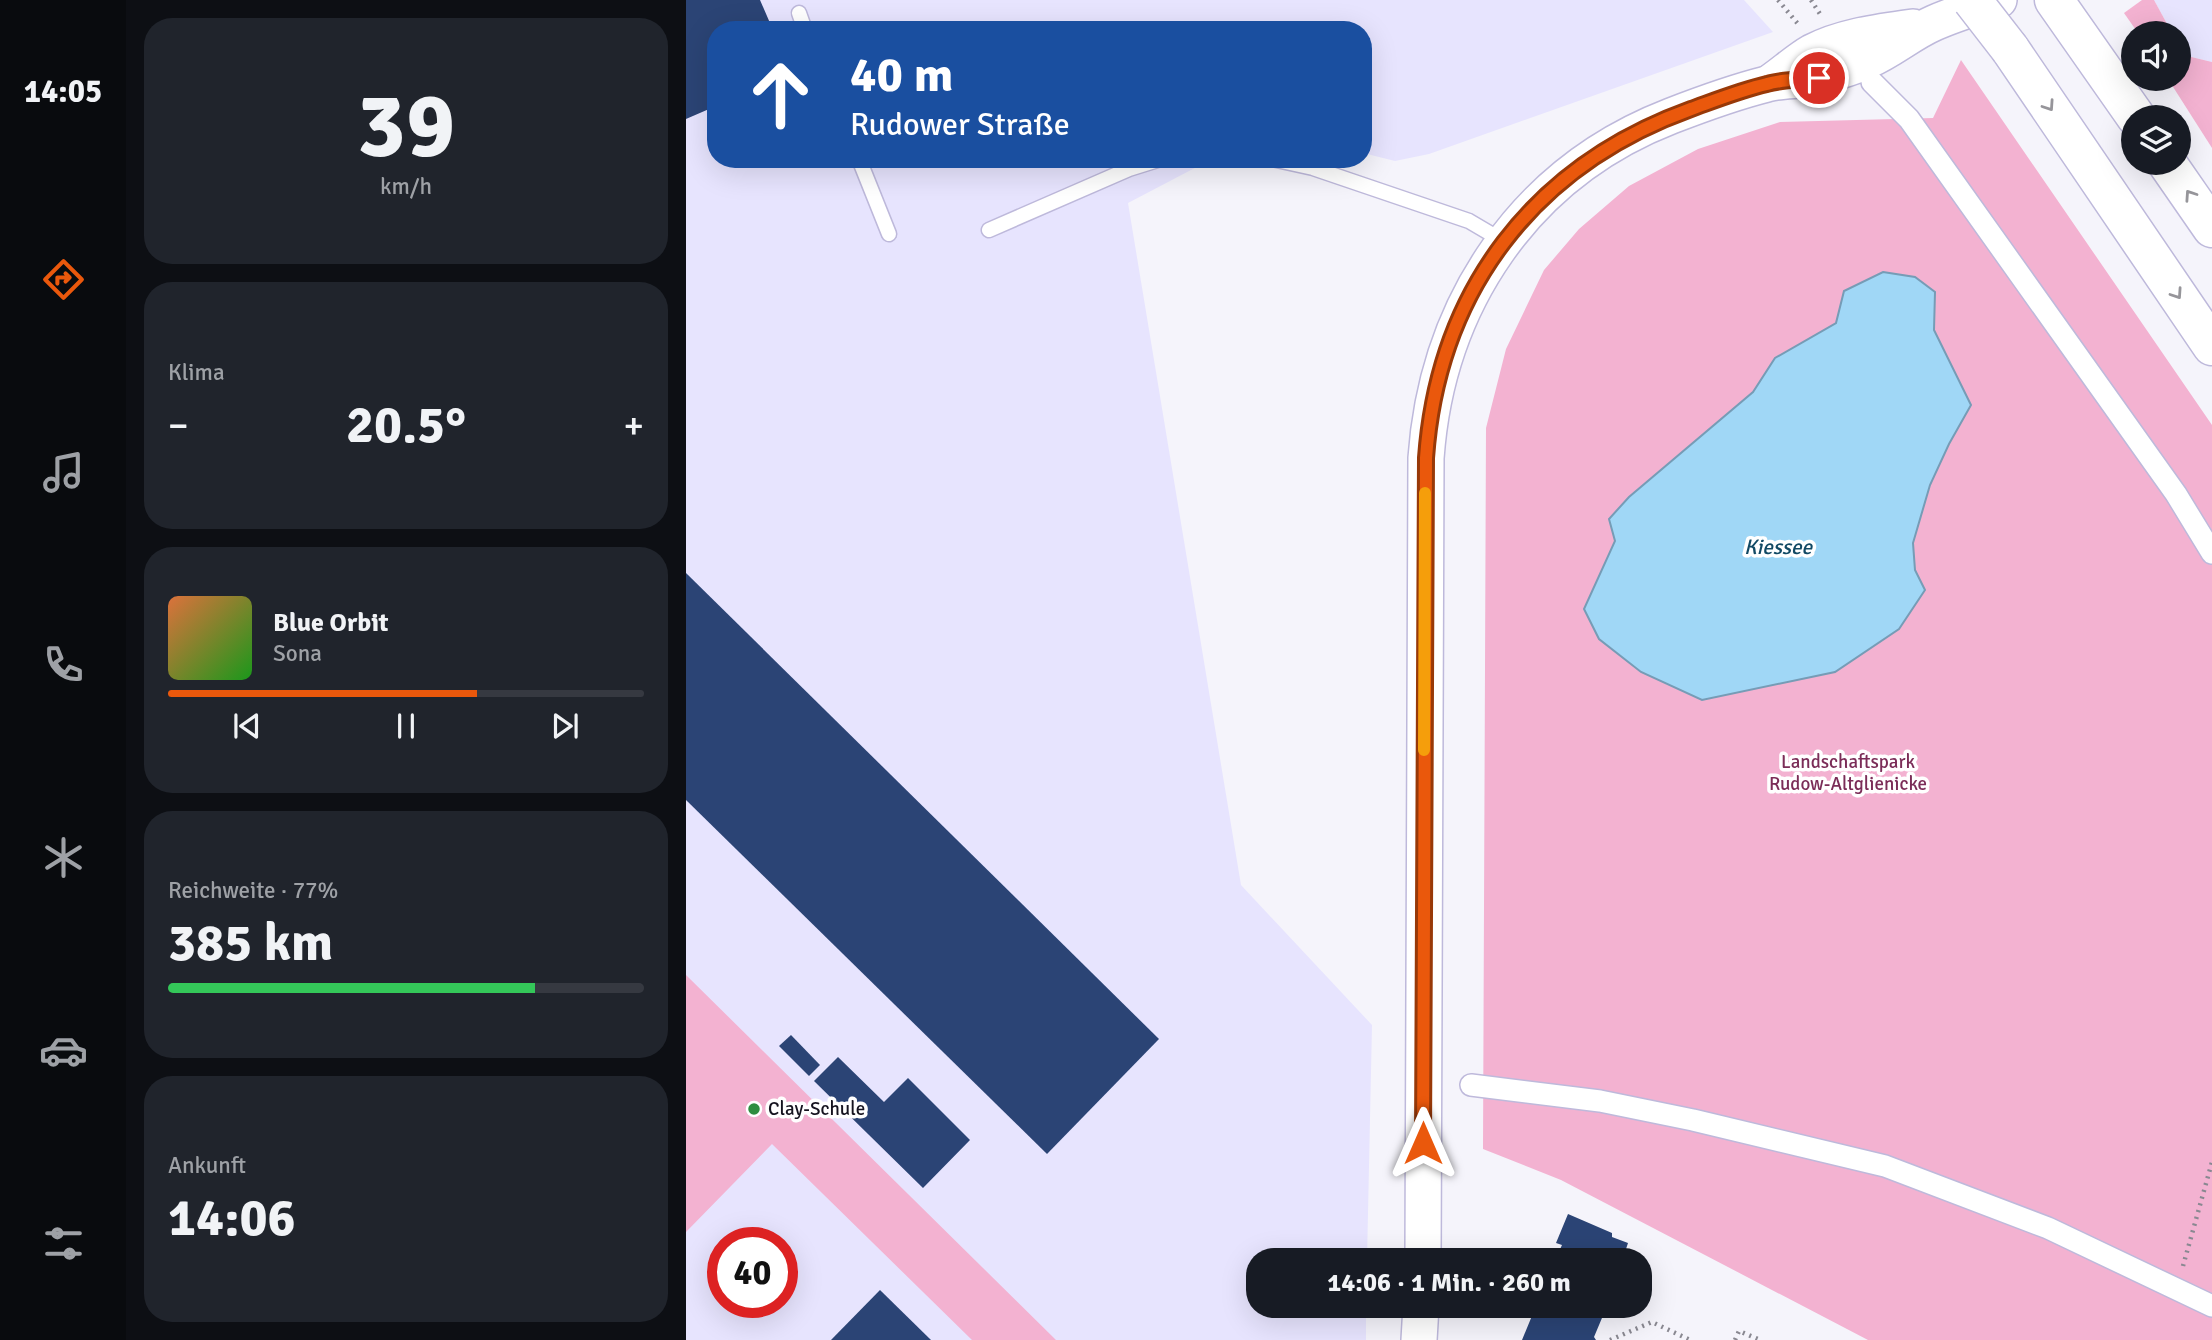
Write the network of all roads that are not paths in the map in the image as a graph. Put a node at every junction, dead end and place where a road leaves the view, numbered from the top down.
1 (1972, 0) edge
2 (1999, 0) edge
3 (799, 13) dead end
4 (2065, 14) edge
5 (802, 21) edge
6 (1872, 82) dead end
7 (2128, 105) edge
8 (863, 168) edge
9 (1132, 168) edge
10 (1313, 168) edge
11 (2176, 175) edge
12 (2212, 228) edge
13 (989, 230) dead end
14 (889, 234) dead end
15 (1503, 241) junction
16 (2212, 346) edge
17 (2212, 553) edge
18 (1471, 1085) dead end
19 (1423, 1248) edge
20 (2212, 1306) edge
21 (1420, 1318) edge
22 (1419, 1340) edge

1 -> 16 highway, bridge
2 - 15 street
3 - 5 lane
4 - 7 highway
6 - 17 street
8 - 14 lane
9 - 13 lane
10 - 15 lane
12 -> 11 highway
15 - 19 street
18 - 20 street
21 - 22 street

